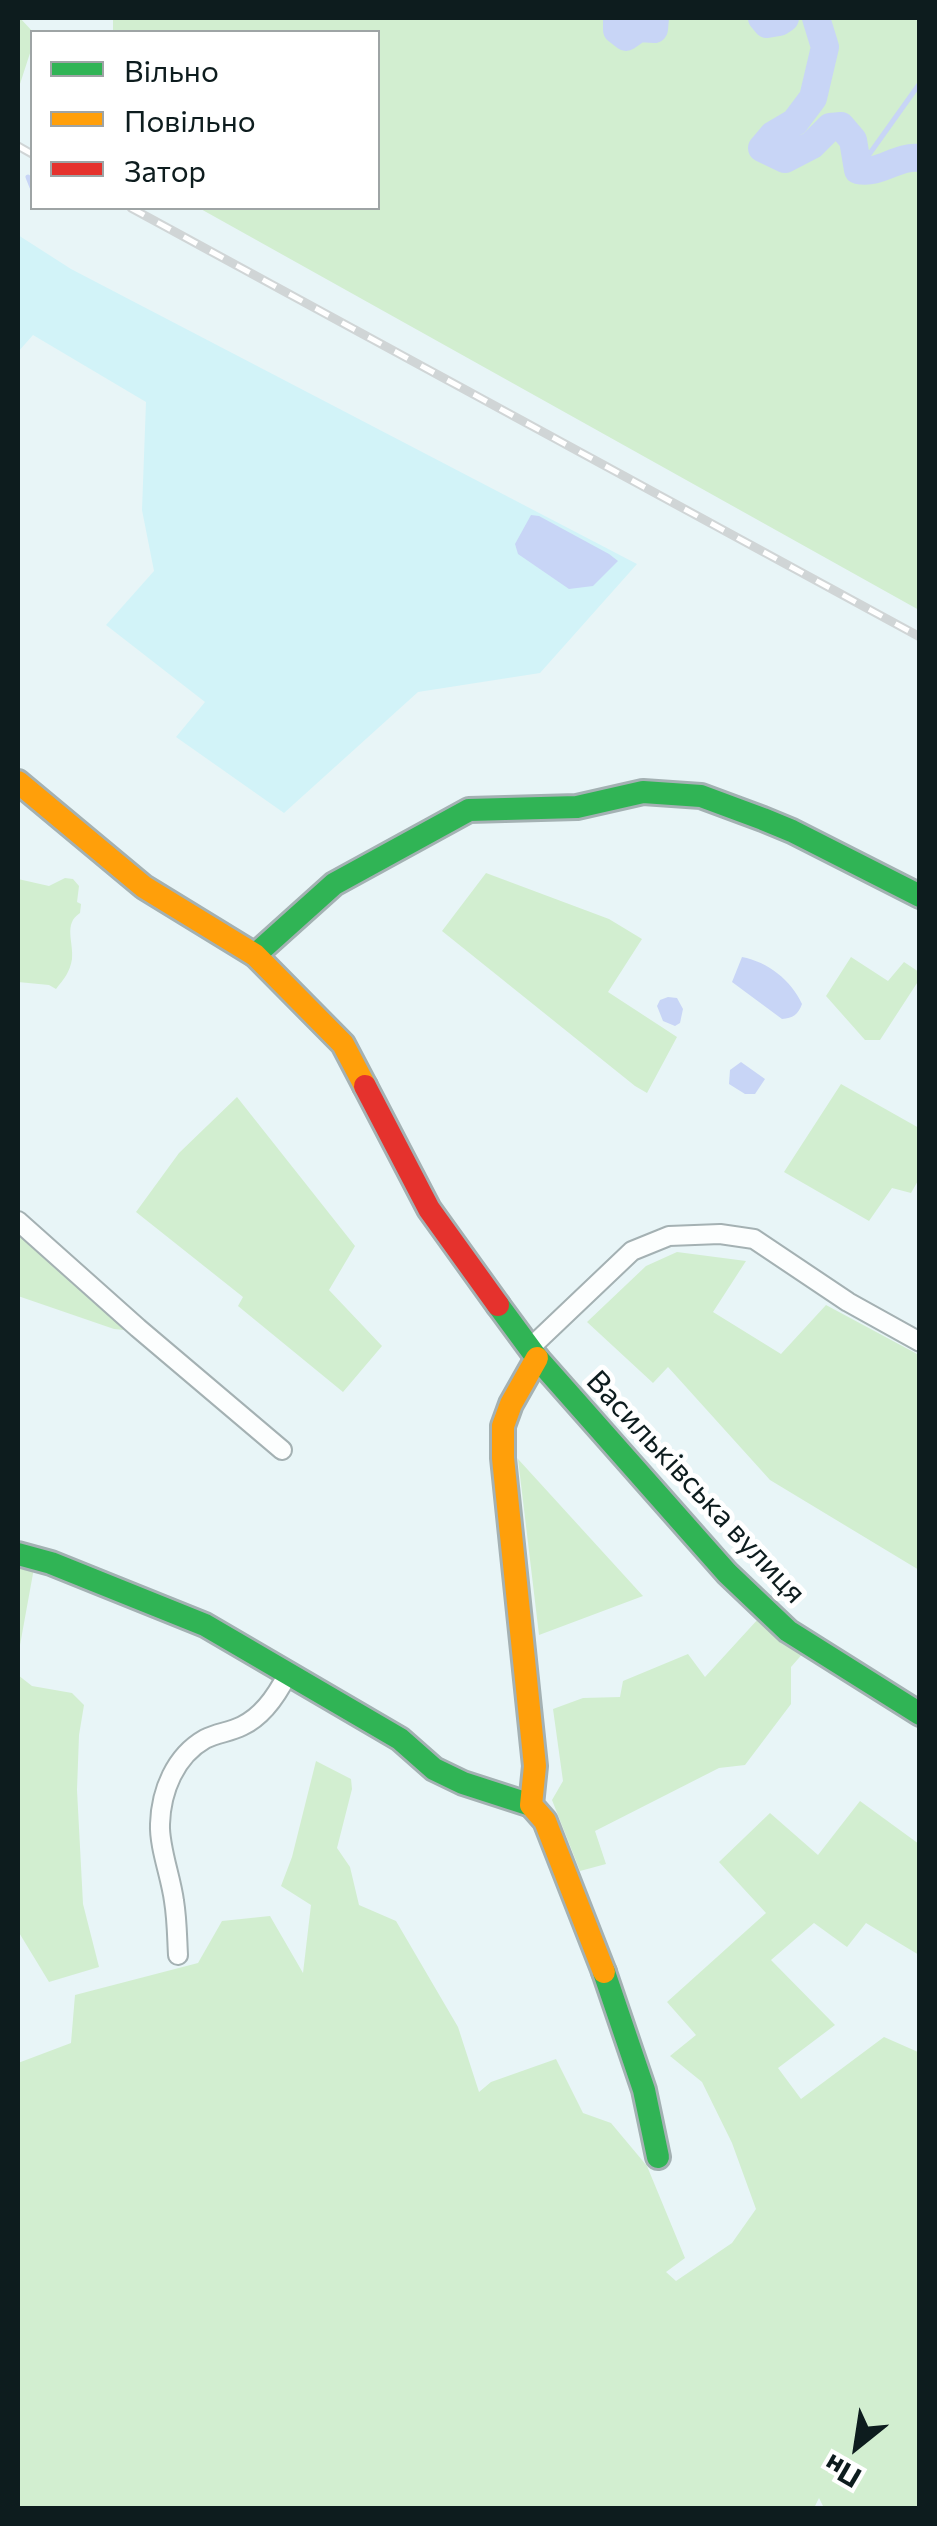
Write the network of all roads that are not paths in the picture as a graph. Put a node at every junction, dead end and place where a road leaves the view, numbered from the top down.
1 (18, 782) edge
2 (920, 896) edge
3 (255, 955) junction
4 (18, 1222) edge
5 (920, 1342) edge
6 (533, 1353) junction
7 (282, 1450) dead end
8 (18, 1554) edge
9 (287, 1674) junction
10 (920, 1714) edge
11 (531, 1805) junction
12 (178, 1955) dead end
13 (658, 2157) dead end

1 - 3 street, Васильківська вулиця
2 - 3 street
3 - 6 street, Васильківська вулиця
4 - 7 street
5 - 6 street
6 - 10 street, Васильківська вулиця
6 - 11 street
8 - 9 street
9 - 11 street
9 - 12 street
11 - 13 street

